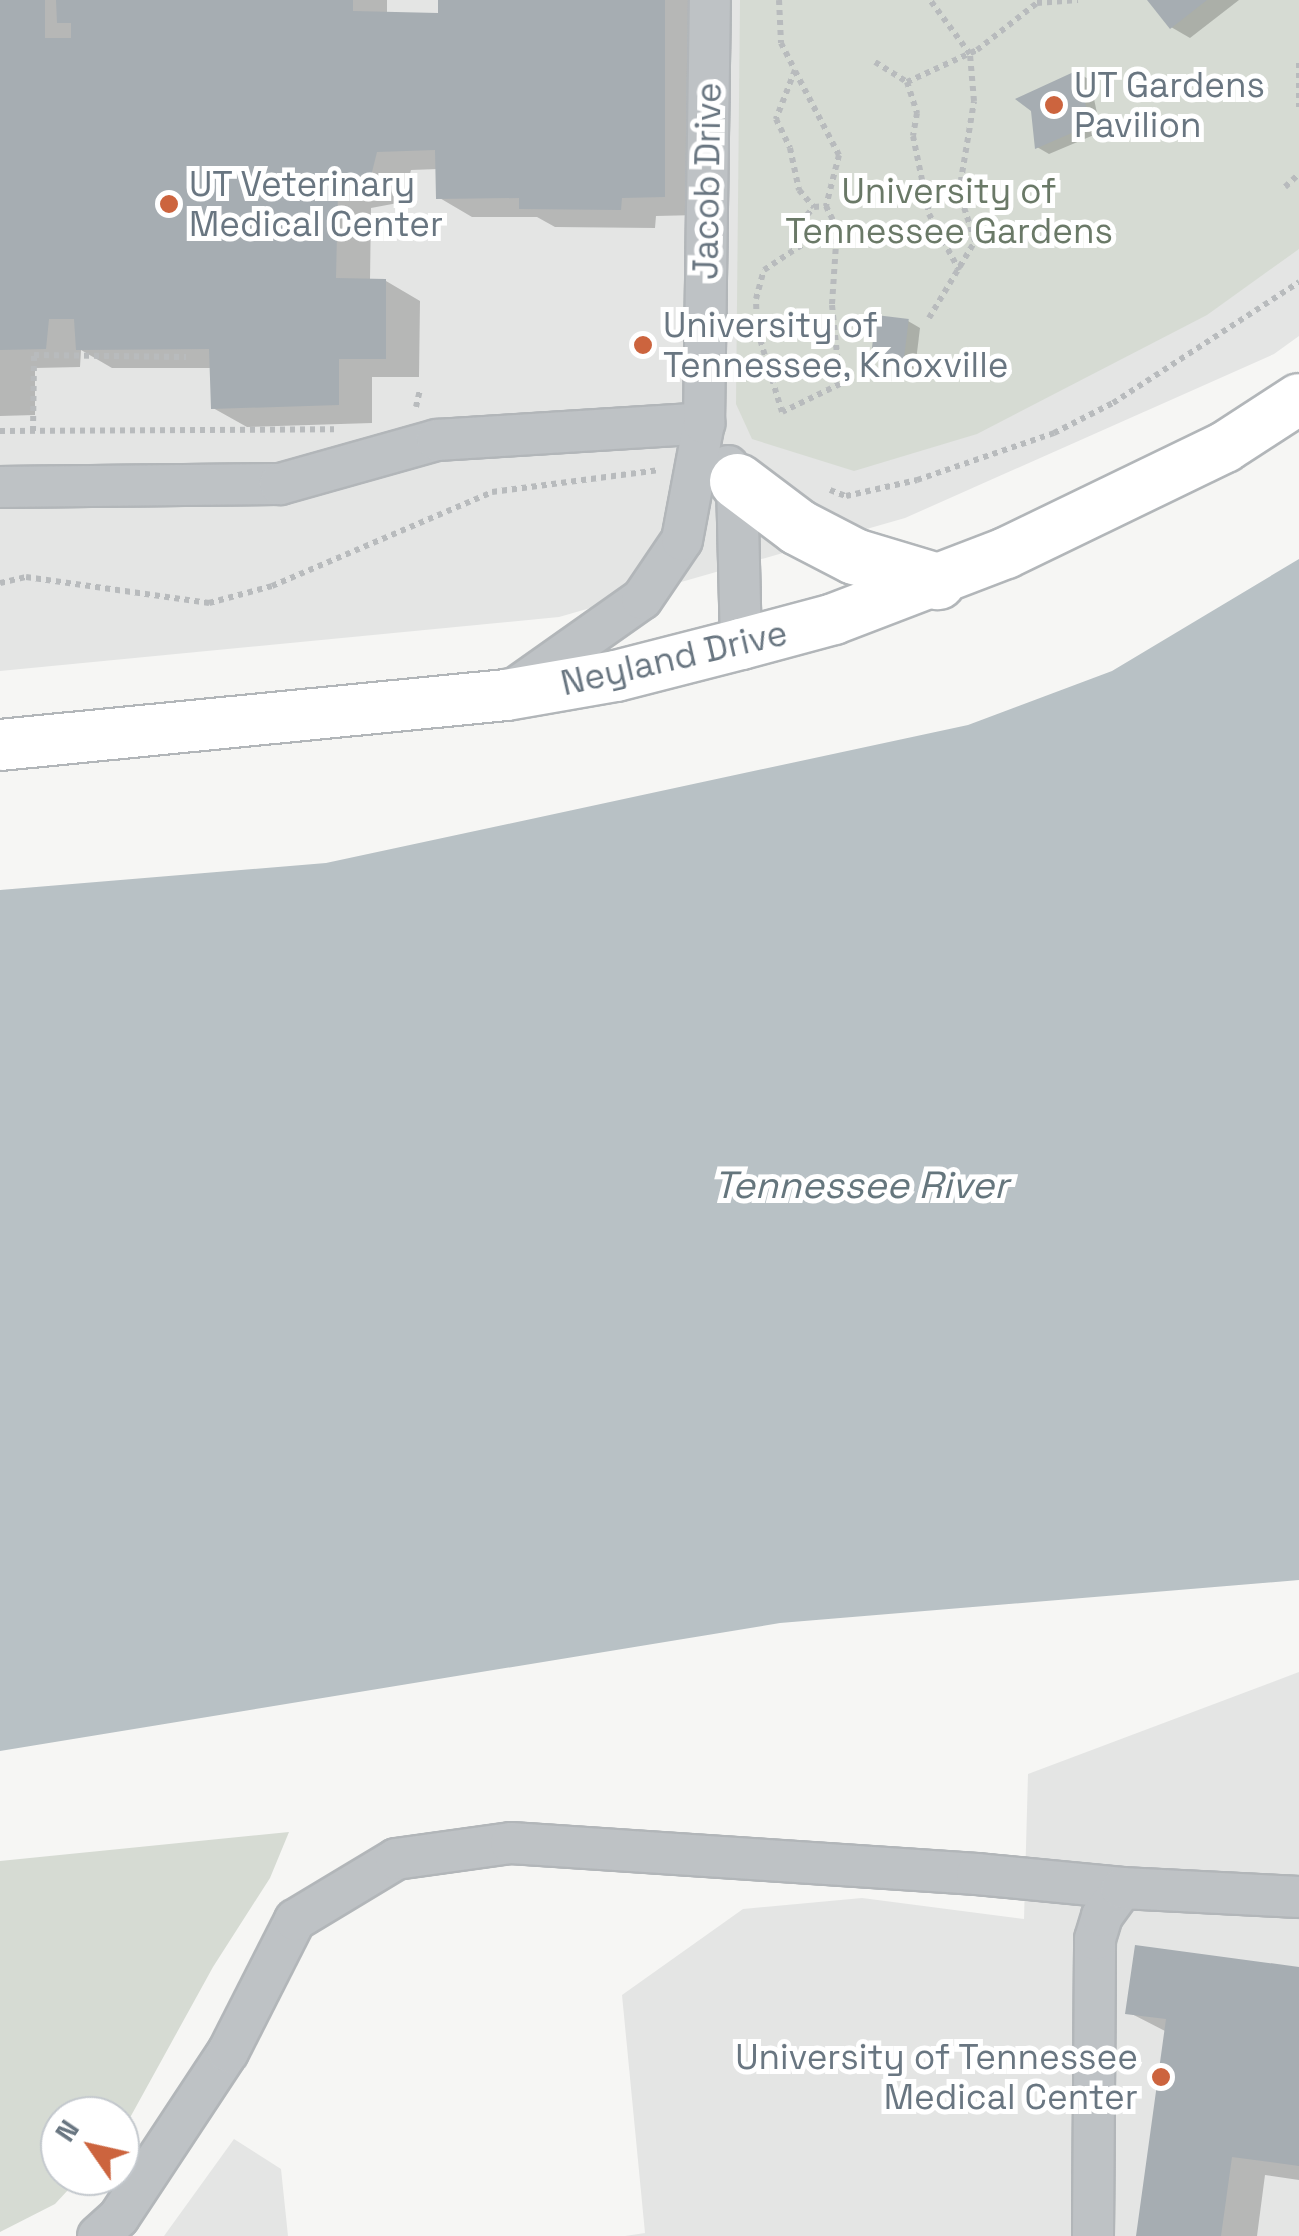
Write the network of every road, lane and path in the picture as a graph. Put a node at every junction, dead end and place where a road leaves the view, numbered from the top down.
1 (710, 0) edge
2 (780, 0) edge
3 (930, 0) edge
4 (1078, 0) edge
5 (970, 54) junction
6 (875, 62) dead end
7 (1299, 63) edge
8 (794, 72) junction
9 (907, 82) junction
10 (1299, 107) edge
11 (1299, 174) edge
12 (1285, 187) dead end
13 (814, 206) junction
14 (826, 206) junction
15 (959, 270) junction
16 (1299, 282) edge
17 (929, 318) dead end
18 (186, 356) dead end
19 (1299, 400) edge
20 (704, 423) junction
21 (336, 428) dead end
22 (0, 431) edge
23 (33, 431) junction
24 (717, 474) junction
25 (816, 484) dead end
26 (0, 487) edge
27 (937, 581) junction
28 (0, 583) edge
29 (741, 644) junction
30 (506, 695) junction
31 (0, 745) edge
32 (1122, 1888) junction
33 (1299, 1898) edge
34 (98, 2236) edge
35 (1094, 2236) edge

1 - 20 street, Jacob Drive
2 - 8 path
3 - 5 path
4 - 5 path
5 - 9 path
5 - 15 path
6 - 9 path
7 - 10 path
8 - 13 path
8 - 14 path
9 - 15 path
11 - 12 path
13 - 14 path
13 - 14 path
15 - 17 path
16 - 25 path
18 - 23 path
19 - 27 main road, Neyland Drive
20 - 24 street, Jacob Drive
20 - 26 street
21 - 23 path
22 - 23 path
24 - 27 highway
24 - 28 path
24 - 29 street, Jacob Drive
24 - 30 street
27 - 29 main road, Neyland Drive
29 - 30 main road, Neyland Drive
30 - 31 main road, Neyland Drive
32 - 33 street
32 - 34 street
32 - 35 street

